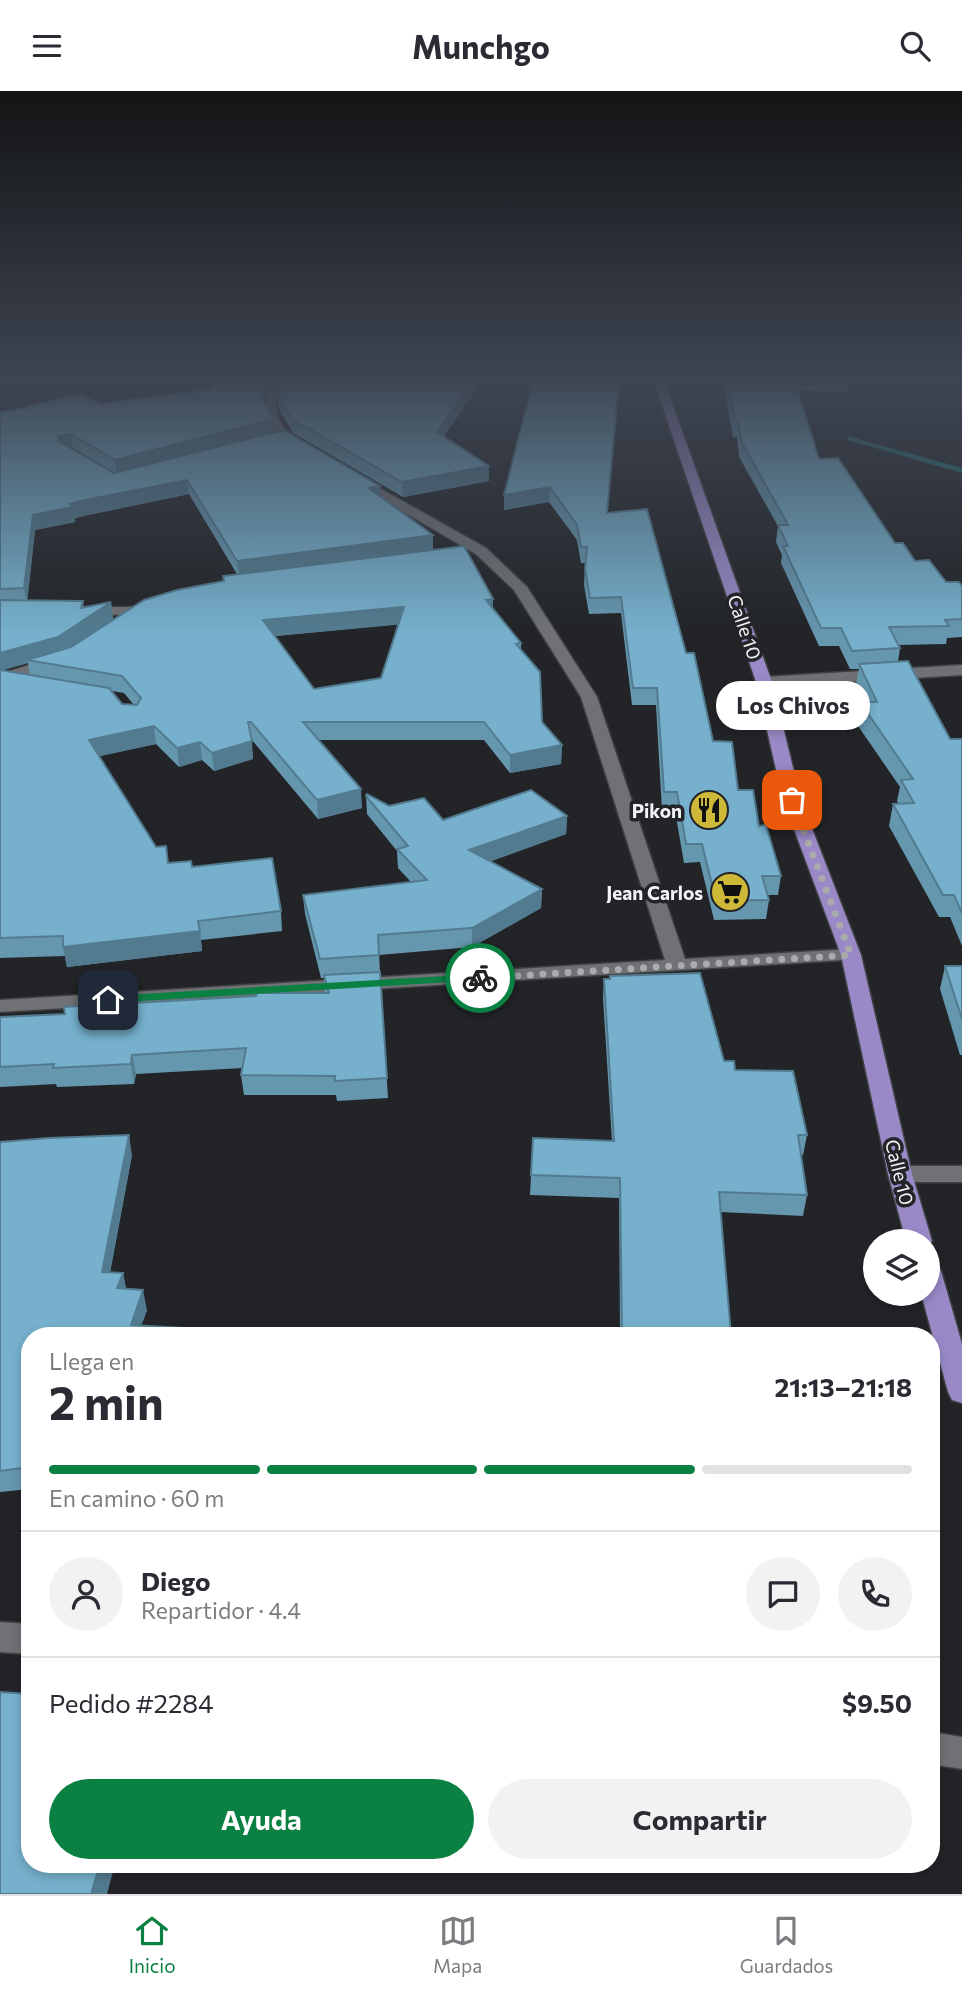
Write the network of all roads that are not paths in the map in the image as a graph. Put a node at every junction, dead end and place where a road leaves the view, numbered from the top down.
1 (688, 465) edge
2 (342, 471) edge
3 (481, 551) junction
4 (453, 555) edge
5 (70, 611) edge
6 (119, 624) edge
7 (67, 659) edge
8 (962, 670) edge
9 (0, 680) edge
10 (764, 682) junction
11 (41, 686) edge
12 (851, 955) junction
13 (677, 966) junction
14 (0, 1006) edge
15 (900, 1174) junction
16 (962, 1174) edge
17 (916, 1229) edge
18 (938, 1306) edge
19 (962, 1392) edge
20 (0, 1637) edge
21 (21, 1638) edge
22 (940, 1749) edge
23 (962, 1753) edge

1 - 10 main road, Calle 10
2 - 3 street
3 - 4 street
3 - 13 street
5 - 6 street
7 - 9 street
8 - 10 street
9 - 11 street
10 - 12 main road, Calle 10
12 - 13 street
12 - 15 main road, Calle 10
13 - 14 street
15 - 16 street
15 - 17 main road, Calle 10
18 - 19 main road
20 - 21 street
22 - 23 street

